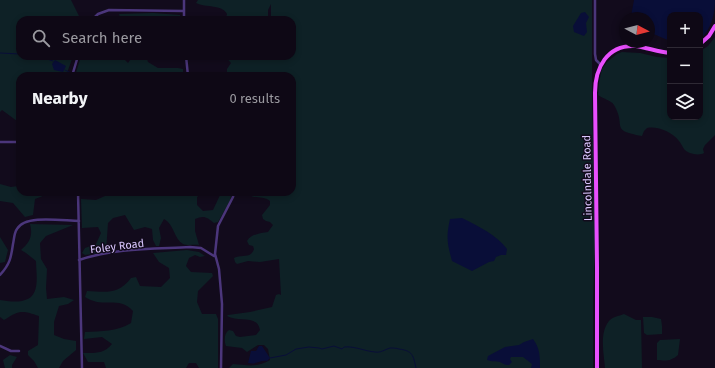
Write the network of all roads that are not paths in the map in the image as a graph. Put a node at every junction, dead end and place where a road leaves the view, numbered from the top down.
1 (184, 0) edge
2 (595, 0) edge
3 (184, 11) junction
4 (96, 16) edge
5 (184, 16) edge
6 (715, 26) edge
7 (703, 41) edge
8 (667, 52) edge
9 (77, 60) edge
10 (186, 60) edge
11 (601, 65) junction
12 (73, 72) edge
13 (188, 72) edge
14 (0, 142) edge
15 (16, 142) edge
16 (78, 196) edge
17 (234, 196) edge
18 (79, 221) junction
19 (215, 257) junction
20 (79, 260) junction
21 (0, 275) edge
22 (0, 346) edge
23 (19, 351) dead end
24 (82, 368) edge
25 (222, 368) edge
26 (597, 368) edge

1 - 3 street
2 - 11 street
3 - 4 street
3 - 5 street
6 - 7 main road
8 - 11 main road
9 - 12 street
10 - 13 street
11 - 26 main road, Lincolndale Road
14 - 15 street
16 - 18 street
17 - 19 street
18 - 20 street
18 - 21 street
19 - 20 street, Foley Road
19 - 25 street
20 - 24 street, Foley Road
22 - 23 street

